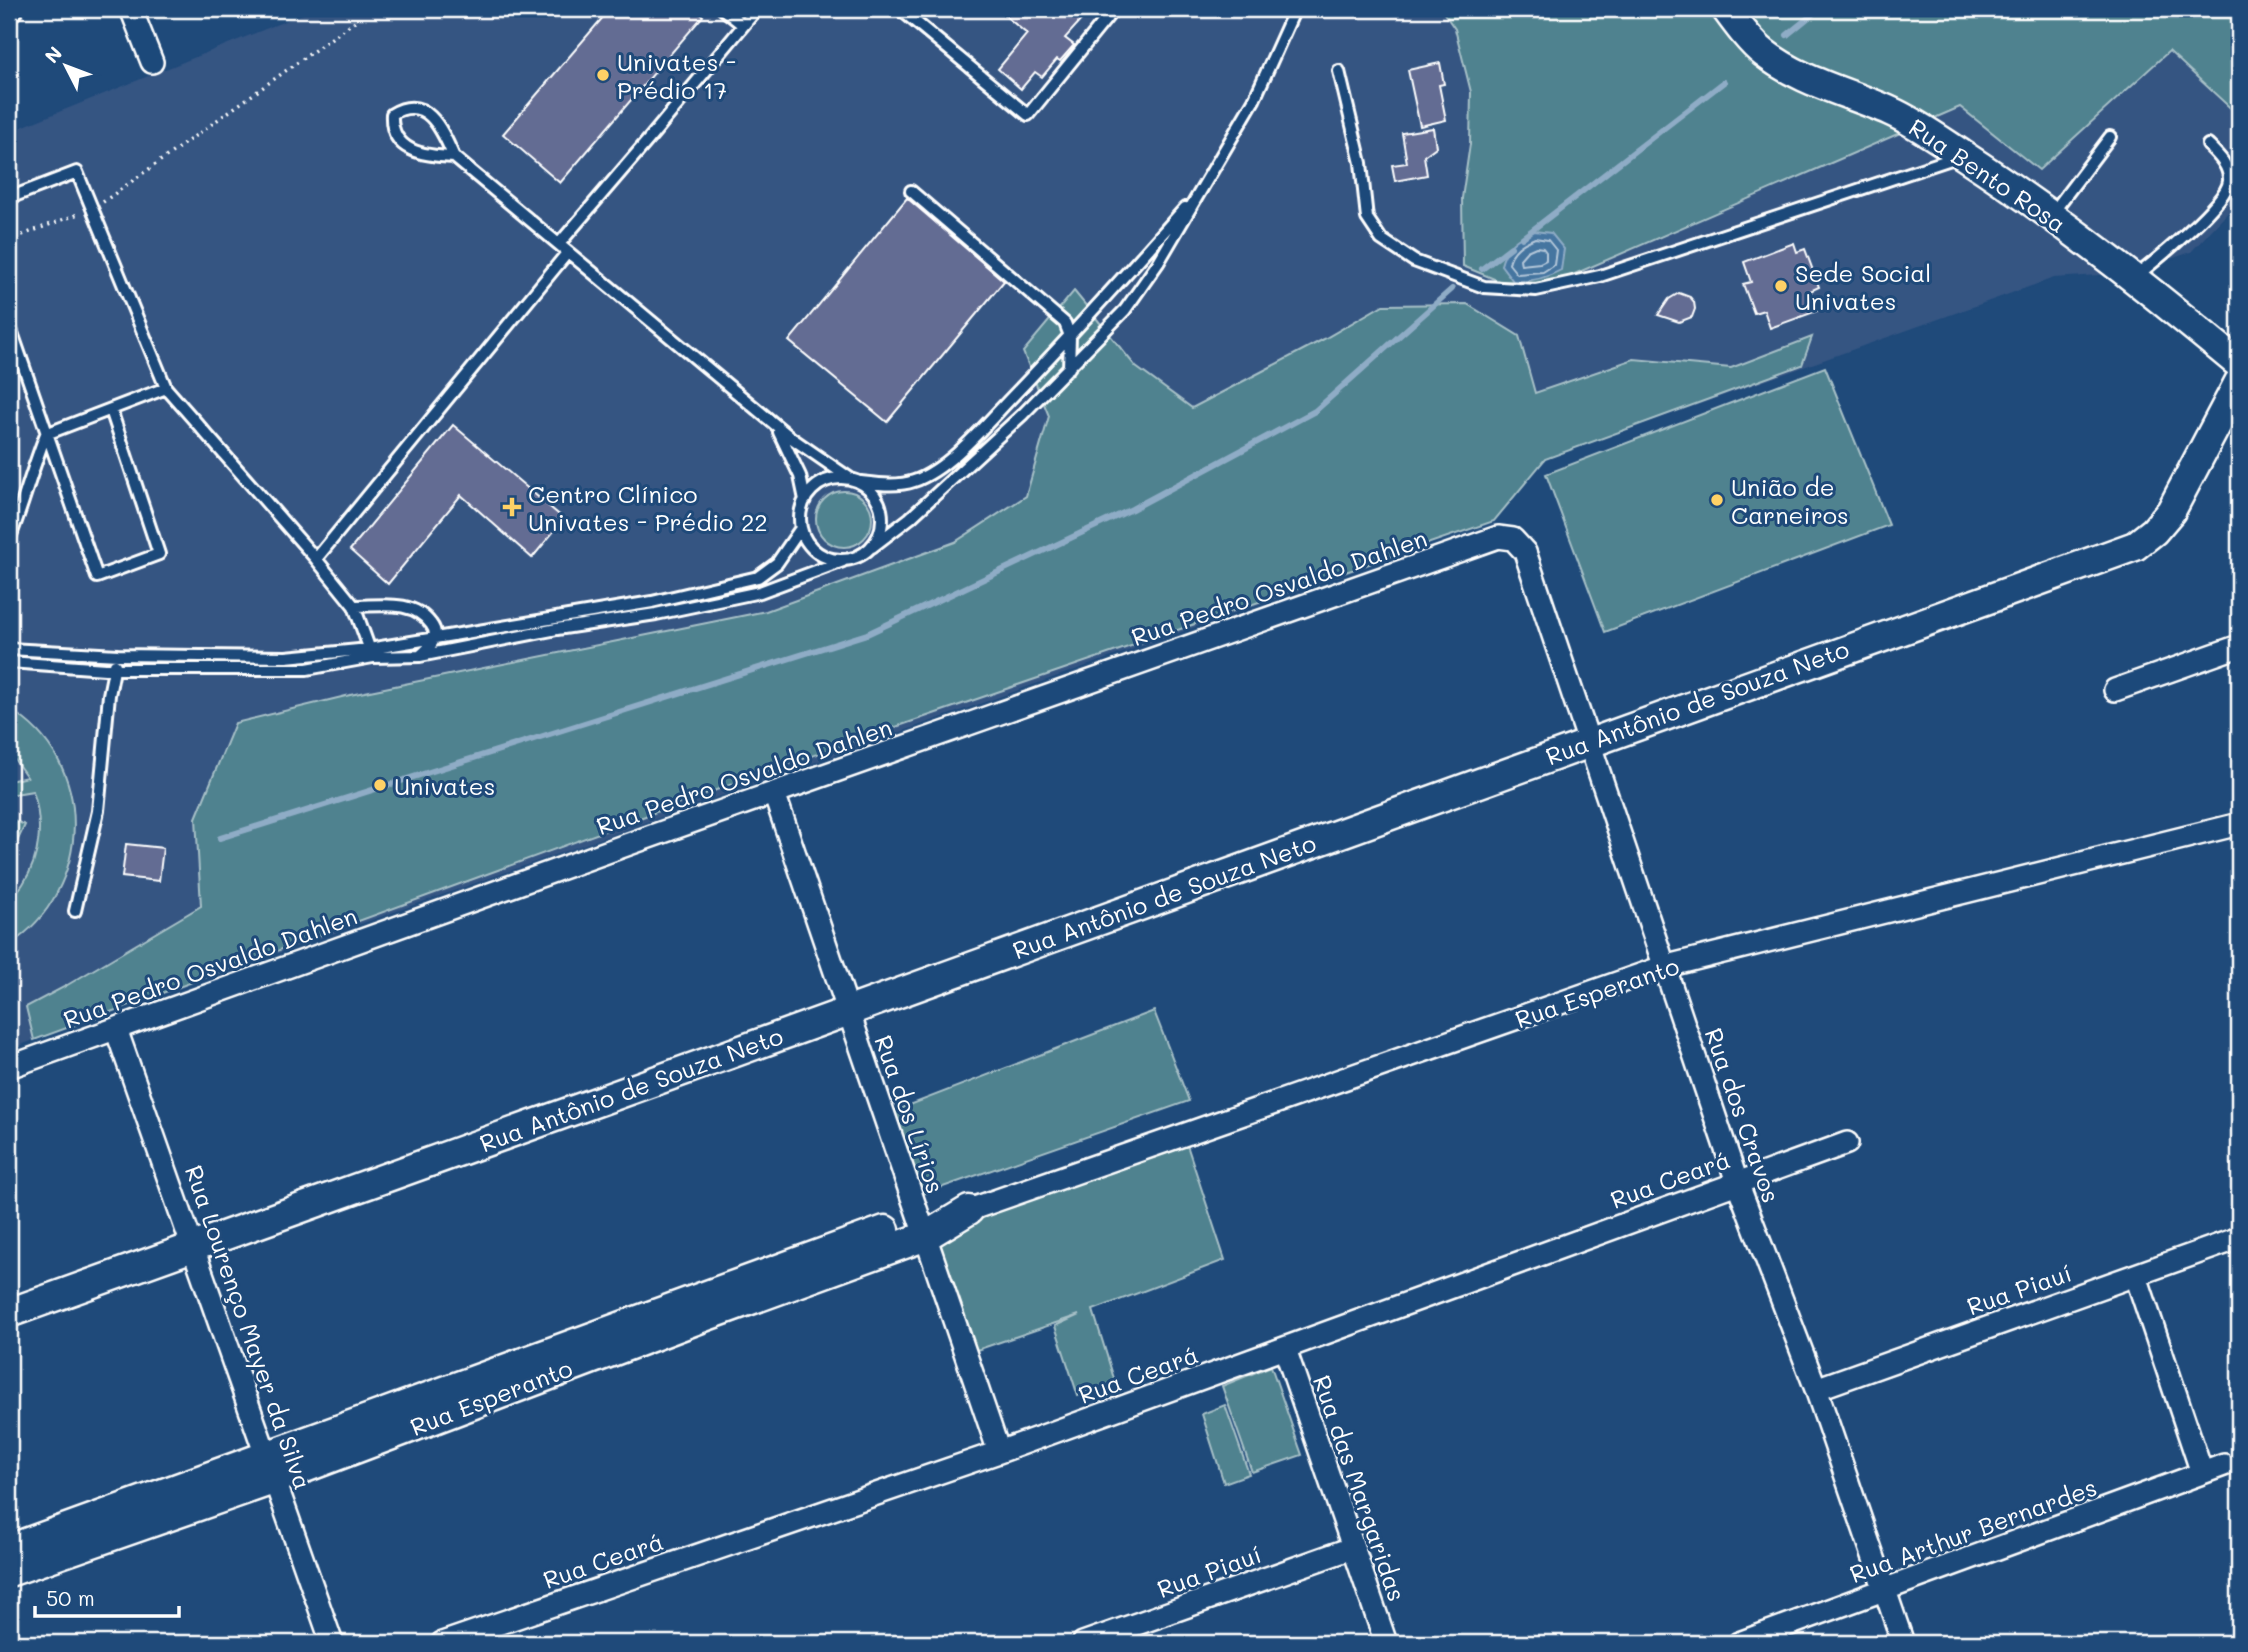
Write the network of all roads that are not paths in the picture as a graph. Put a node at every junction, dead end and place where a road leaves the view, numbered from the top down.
1 (131, 9) edge
2 (723, 9) edge
3 (757, 9) edge
4 (900, 9) edge
5 (1114, 9) edge
6 (1295, 9) edge
7 (1726, 9) edge
8 (743, 25) junction
9 (152, 62) dead end
10 (1339, 71) dead end
11 (2110, 137) dead end
12 (2208, 145) dead end
13 (1963, 155) junction
14 (454, 157) junction
15 (1201, 190) junction
16 (911, 191) dead end
17 (9, 198) edge
18 (2051, 215) junction
19 (559, 244) junction
20 (568, 252) junction
21 (2135, 278) junction
22 (9, 324) edge
23 (1070, 336) junction
24 (2239, 364) edge
25 (1069, 368) junction
26 (2239, 382) edge
27 (166, 388) junction
28 (111, 410) junction
29 (777, 426) junction
30 (46, 434) junction
31 (856, 481) junction
32 (805, 500) junction
33 (801, 528) junction
34 (1498, 537) joint
35 (9, 540) edge
36 (872, 547) junction
37 (316, 559) junction
38 (843, 561) junction
39 (354, 606) junction
40 (436, 636) junction
41 (2239, 646) edge
42 (9, 649) edge
43 (371, 653) junction
44 (118, 655) junction
45 (420, 656) junction
46 (9, 662) edge
47 (114, 669) junction
48 (2115, 690) dead end
49 (1588, 741) junction
50 (774, 793) junction
51 (2239, 824) edge
52 (75, 911) dead end
53 (1663, 967) junction
54 (846, 1012) junction
55 (116, 1029) junction
56 (9, 1067) edge
57 (1847, 1143) dead end
58 (1737, 1182) junction
59 (969, 1210) joint
60 (923, 1227) junction
61 (2239, 1238) edge
62 (194, 1248) junction
63 (2136, 1276) junction
64 (9, 1313) edge
65 (1285, 1349) junction
66 (1816, 1389) junction
67 (999, 1452) junction
68 (2224, 1465) dead end
69 (270, 1469) junction
70 (2202, 1473) junction
71 (1352, 1548) junction
72 (11, 1560) edge
73 (1886, 1590) junction
74 (332, 1643) edge
75 (442, 1643) edge
76 (1083, 1643) edge
77 (1386, 1643) edge
78 (1739, 1643) edge
79 (1903, 1643) edge

1 - 9 street
2 - 8 lane
3 - 8 lane
4 - 5 lane
6 - 15 lane
7 - 13 street, Rua Bento Rosa
8 - 19 lane
10 - 13 lane
11 - 18 lane
12 - 21 lane
13 - 18 street, Rua Bento Rosa
14 - 14 lane
14 - 19 lane
15 - 23 lane
15 - 25 lane
16 - 23 lane
17 - 27 lane
18 - 21 street, Rua Bento Rosa
19 - 20 lane
20 - 29 lane
20 - 37 lane
21 - 24 street, Rua Bento Rosa
22 - 30 lane
23 - 25 lane
23 - 31 lane
25 - 36 lane
26 - 49 street, Rua Antônio de Souza Neto
27 - 28 lane
27 - 37 lane
28 - 30 lane
28 - 30 lane
29 - 31 lane
29 - 32 lane
30 - 35 lane
31 - 32 lane
31 - 36 lane
32 - 33 lane
33 - 38 lane
33 - 40 lane
34 - 49 street, Rua dos Cravos
34 - 50 street, Rua Pedro Osvaldo Dahlen
36 - 38 lane
37 - 39 lane
38 - 45 lane
39 - 40 lane
39 - 43 lane
40 - 43 lane
40 - 45 lane
41 - 48 street
42 - 44 lane
43 - 44 lane
43 - 45 lane
43 - 47 lane
44 - 47 lane
46 - 47 lane
47 - 52 lane
49 - 53 street, Rua dos Cravos
49 - 54 street, Rua Antônio de Souza Neto
50 - 54 street, Rua dos Lírios
50 - 55 street, Rua Pedro Osvaldo Dahlen
51 - 53 street, Rua Esperanto
53 - 58 street, Rua dos Cravos
53 - 59 street, Rua Esperanto
54 - 60 street, Rua dos Lírios
54 - 62 street, Rua Antônio de Souza Neto
55 - 56 street, Rua Pedro Osvaldo Dahlen
55 - 62 street, Rua Lourenço Mayer da Silva
57 - 58 street, Rua Ceará
58 - 65 street, Rua Ceará
58 - 66 street, Rua dos Cravos
59 - 60 street, Rua Esperanto
60 - 67 street, Rua dos Lírios
60 - 69 street, Rua Esperanto
61 - 63 street, Rua Piauí
62 - 64 street, Rua Antônio de Souza Neto
62 - 69 street, Rua Lourenço Mayer da Silva
63 - 66 street, Rua Piauí
63 - 70 street
65 - 67 street, Rua Ceará
65 - 71 street, Rua das Margaridas
66 - 73 street, Rua dos Cravos
67 - 75 street, Rua Ceará
68 - 70 street, Rua Arthur Bernardes
69 - 72 street, Rua Esperanto
69 - 74 street, Rua Lourenço Mayer da Silva
70 - 73 street, Rua Arthur Bernardes
71 - 76 street, Rua Piauí
71 - 77 street, Rua das Margaridas
73 - 78 street, Rua Arthur Bernardes
73 - 79 street, Rua dos Cravos

